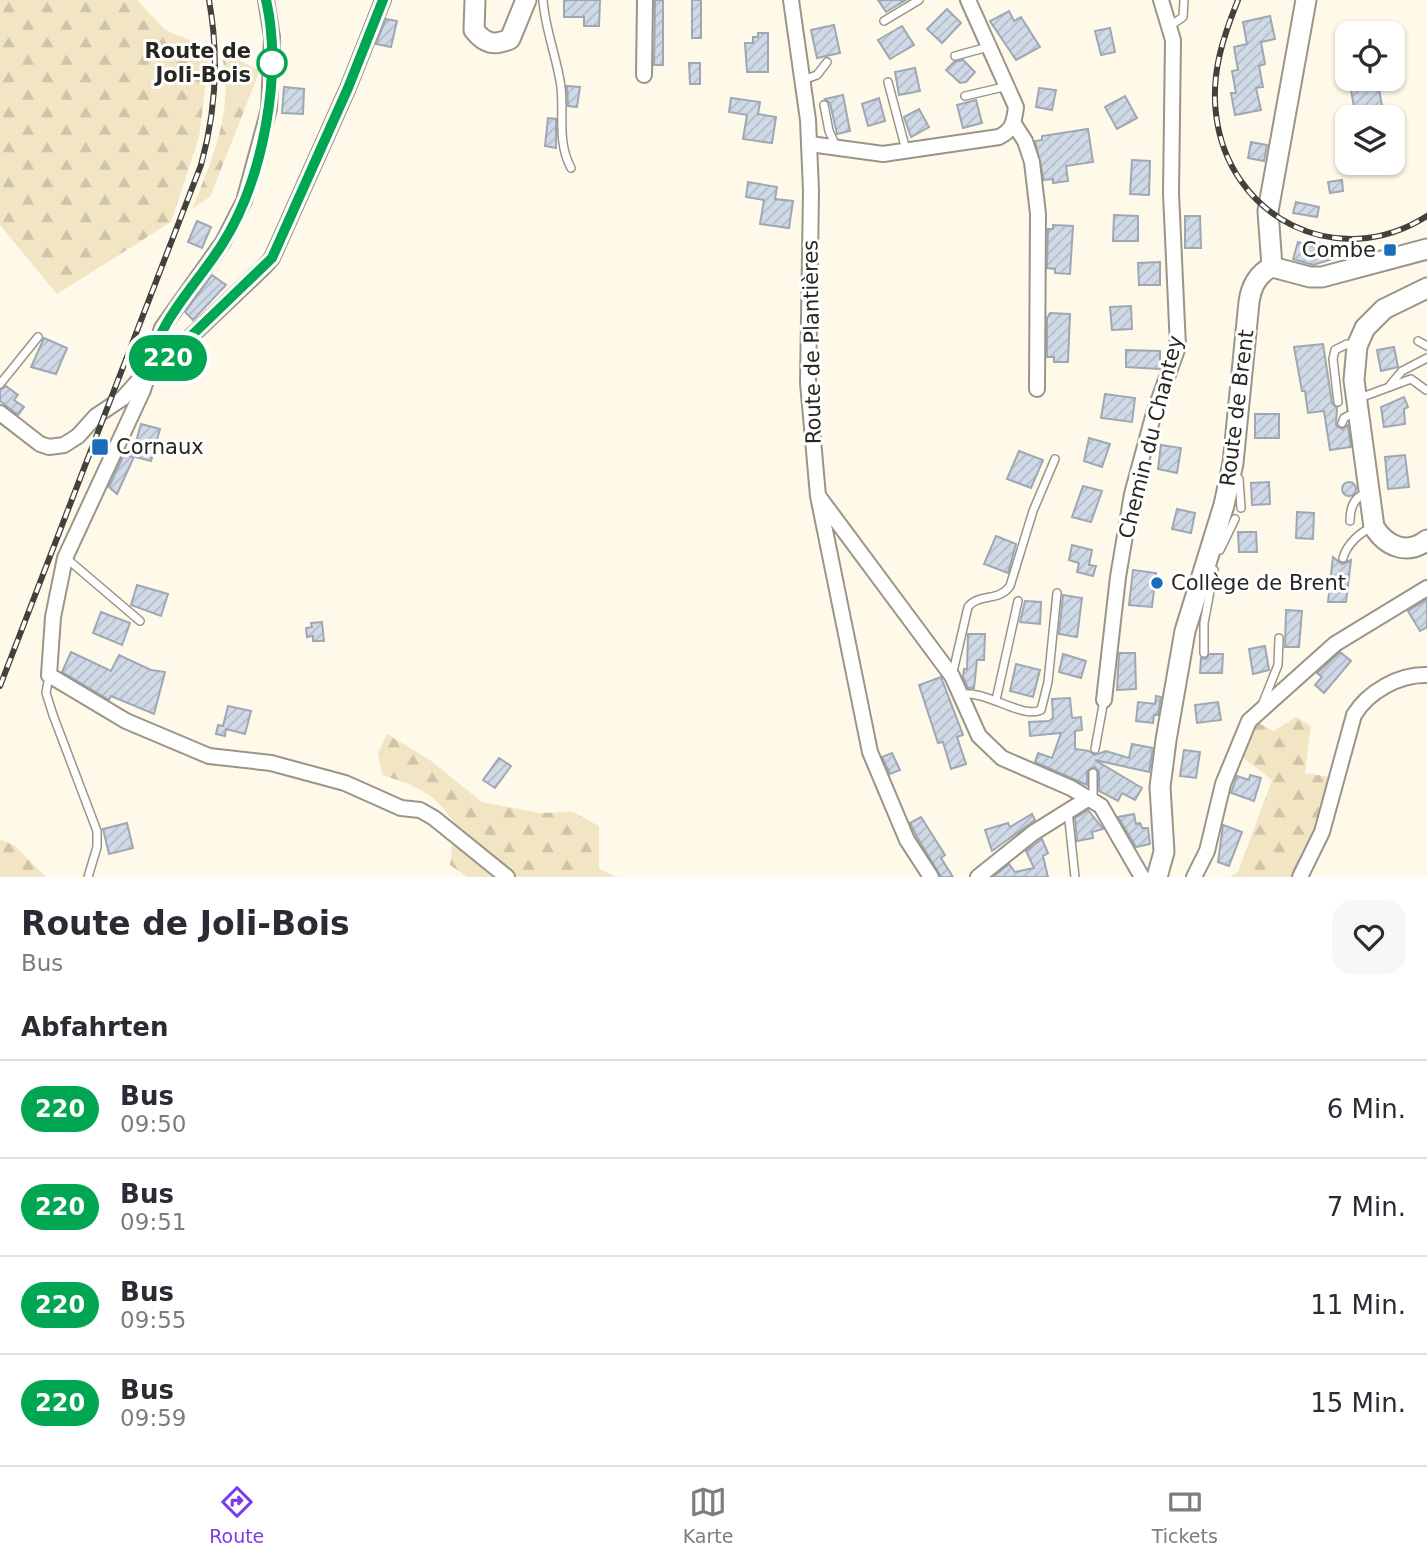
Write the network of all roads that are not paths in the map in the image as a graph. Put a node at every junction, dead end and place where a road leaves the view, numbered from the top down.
1 (266, 0) edge
2 (383, 0) edge
3 (475, 0) edge
4 (526, 0) edge
5 (543, 0) edge
6 (645, 0) edge
7 (792, 0) edge
8 (919, 0) edge
9 (968, 0) edge
10 (1161, 0) edge
11 (1184, 0) edge
12 (1306, 0) edge
13 (884, 20) dead end
14 (1169, 26) junction
15 (988, 47) junction
16 (954, 56) dead end
17 (827, 62) dead end
18 (644, 75) dead end
19 (803, 80) junction
20 (888, 82) dead end
21 (1008, 85) junction
22 (965, 96) dead end
23 (824, 105) dead end
24 (1014, 124) junction
25 (810, 144) junction
26 (836, 147) junction
27 (906, 151) junction
28 (571, 168) dead end
29 (1427, 249) edge
30 (1272, 267) junction
31 (1427, 288) edge
32 (38, 337) dead end
33 (1418, 341) dead end
34 (1427, 346) edge
35 (1427, 358) edge
36 (148, 370) junction
37 (0, 384) edge
38 (1390, 385) junction
39 (1424, 386) edge
40 (1037, 389) dead end
41 (1351, 404) junction
42 (0, 413) edge
43 (1342, 423) dead end
44 (1055, 459) dead end
45 (1231, 472) junction
46 (1368, 493) junction
47 (818, 496) junction
48 (1241, 508) dead end
49 (1235, 519) dead end
50 (1350, 521) dead end
51 (1374, 527) junction
52 (1427, 540) edge
53 (65, 558) junction
54 (1343, 558) dead end
55 (1209, 567) junction
56 (1427, 588) edge
57 (1057, 593) dead end
58 (1018, 601) dead end
59 (140, 621) dead end
60 (1279, 638) dead end
61 (1204, 653) dead end
62 (48, 675) junction
63 (1427, 675) edge
64 (952, 677) junction
65 (960, 695) junction
66 (996, 700) junction
67 (1104, 700) joint
68 (1262, 706) junction
69 (1094, 748) dead end
70 (1093, 773) dead end
71 (1091, 799) junction
72 (1068, 811) junction
73 (88, 877) edge
74 (507, 877) edge
75 (931, 877) edge
76 (978, 877) edge
77 (1075, 877) edge
78 (1142, 877) edge
79 (1157, 877) edge
80 (1194, 877) edge
81 (1300, 877) edge

1 - 36 street
2 - 36 street
3 - 4 main road
5 - 28 lane
6 - 18 street
7 - 19 street, Route de Plantières
8 - 13 lane
9 - 15 street
10 - 14 street, Chemin du Chantey
11 - 14 lane
12 - 30 main road
14 - 67 street, Chemin du Chantey
15 - 16 lane
15 - 21 street
17 - 19 lane
19 - 25 street, Route de Plantières
20 - 27 lane
21 - 22 lane
21 - 24 street
23 - 26 lane
24 - 27 street
24 - 40 street
25 - 26 street
25 - 47 street, Route de Plantières
26 - 27 street
29 - 30 main road
30 - 45 main road, Route de Brent
31 - 41 main road
32 - 37 lane
33 - 34 lane
35 - 38 lane
36 - 42 street
36 - 53 street
38 - 39 lane
38 - 41 lane
41 - 43 lane
41 - 46 main road
44 - 64 lane
45 - 48 lane
45 - 55 main road, Route de Brent
46 - 50 lane
46 - 51 main road
47 - 64 street
47 - 75 street, Route de Plantières
49 - 55 lane
51 - 52 main road
51 - 54 lane
53 - 59 lane
53 - 62 street
55 - 61 lane
55 - 79 main road, Route de Brent
56 - 68 street
57 - 66 lane
58 - 66 lane
60 - 68 lane
62 - 73 lane
62 - 74 street
63 - 81 street
64 - 65 street
65 - 66 lane
65 - 71 street
67 - 69 lane, Chemin du Chantey
68 - 80 street
70 - 71 lane
71 - 72 street
71 - 78 street
72 - 76 street
72 - 77 lane

